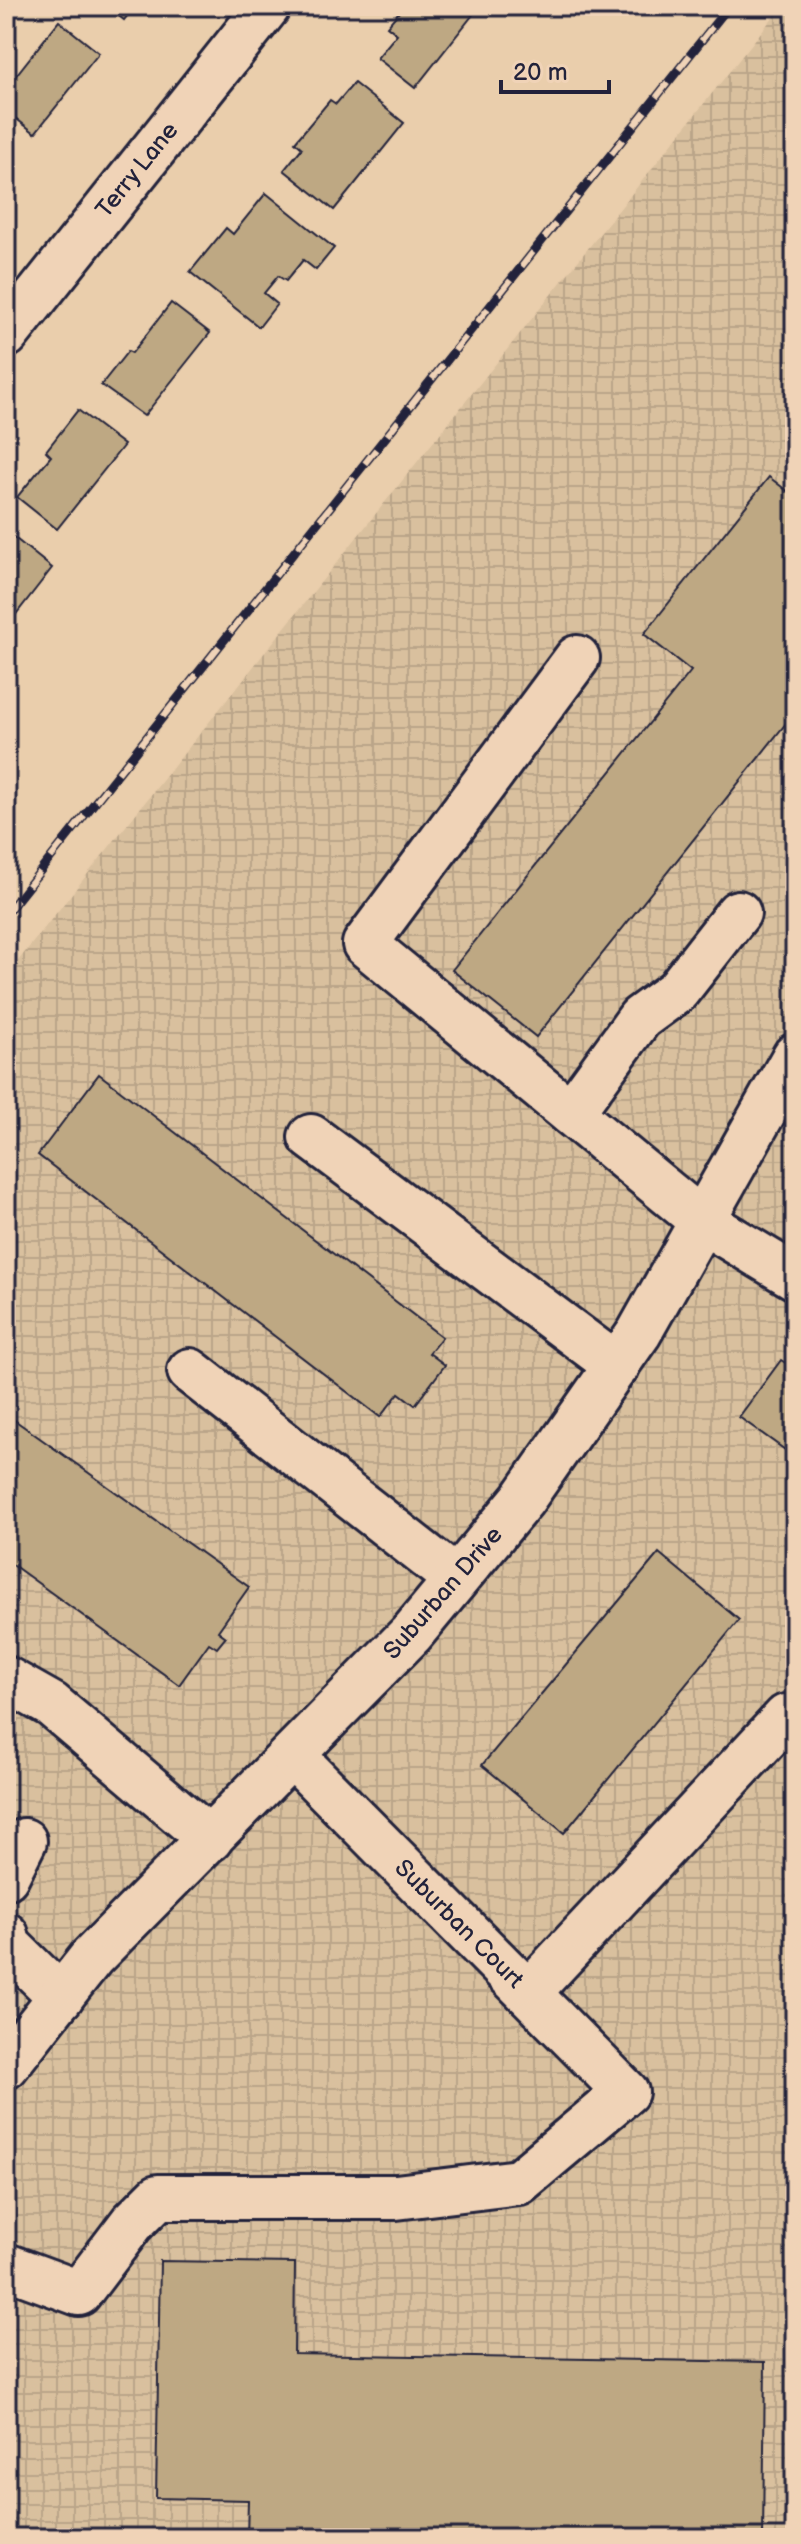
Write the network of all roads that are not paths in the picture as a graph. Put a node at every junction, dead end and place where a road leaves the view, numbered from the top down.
1 (268, 6) edge
2 (6, 335) edge
3 (577, 658) dead end
4 (738, 913) dead end
5 (795, 1056) edge
6 (571, 1113) junction
7 (311, 1137) dead end
8 (702, 1221) junction
9 (795, 1277) edge
10 (617, 1366) junction
11 (190, 1371) dead end
12 (456, 1579) junction
13 (6, 1679) edge
14 (786, 1717) dead end
15 (293, 1756) junction
16 (210, 1839) junction
17 (6, 1935) edge
18 (528, 1993) junction
19 (61, 1997) junction
20 (6, 2066) edge
21 (6, 2266) edge

1 - 2 street, Terry Lane
3 - 6 street
4 - 6 street
5 - 8 street, Suburban Drive
6 - 8 street
7 - 10 street
8 - 9 street
8 - 10 street, Suburban Drive
10 - 12 street, Suburban Drive
11 - 12 street
12 - 15 street, Suburban Drive
13 - 16 street
14 - 18 street
15 - 16 street, Suburban Drive
15 - 18 street, Suburban Court
16 - 19 street, Suburban Drive
17 - 19 street
18 - 21 street, Suburban Court
19 - 20 street, Suburban Drive

